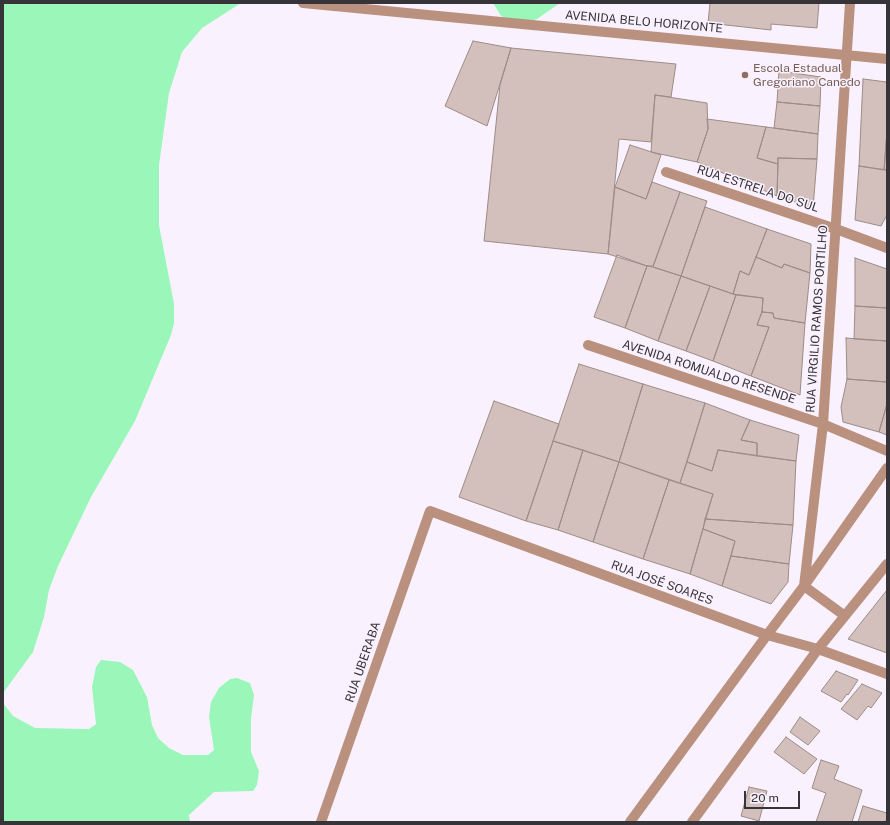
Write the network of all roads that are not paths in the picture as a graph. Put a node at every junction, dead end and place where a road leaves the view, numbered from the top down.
1 (303, 3) edge
2 (850, 3) edge
3 (846, 54) junction
4 (887, 59) edge
5 (666, 172) dead end
6 (836, 229) junction
7 (887, 248) edge
8 (588, 345) dead end
9 (824, 424) junction
10 (887, 451) edge
11 (887, 468) edge
12 (430, 511) joint
13 (887, 564) edge
14 (804, 586) junction
15 (845, 616) junction
16 (767, 635) junction
17 (818, 649) junction
18 (887, 674) edge
19 (321, 822) edge
20 (630, 822) edge
21 (692, 822) edge

1 - 3 street, AVENIDA BELO HORIZONTE
2 - 3 street, RUA VIRGILIO RAMOS PORTILHO
3 - 4 street, AVENIDA BELO HORIZONTE
3 - 6 street, RUA VIRGILIO RAMOS PORTILHO
5 - 6 street, RUA ESTRELA DO SUL
6 - 7 street, RUA ESTRELA DO SUL
6 - 9 street, RUA VIRGILIO RAMOS PORTILHO
8 - 9 street, AVENIDA ROMUALDO RESENDE
9 - 10 street, AVENIDA ROMUALDO RESENDE
9 - 14 street, RUA VIRGILIO RAMOS PORTILHO
11 - 14 street
12 - 16 street, RUA JOSÉ SOARES
12 - 19 street, RUA UBERABA
13 - 15 street
14 - 15 street
14 - 16 street
15 - 17 street
16 - 17 street, RUA JOSÉ SOARES
16 - 20 street
17 - 18 street, RUA JOSÉ SOARES
17 - 21 street

